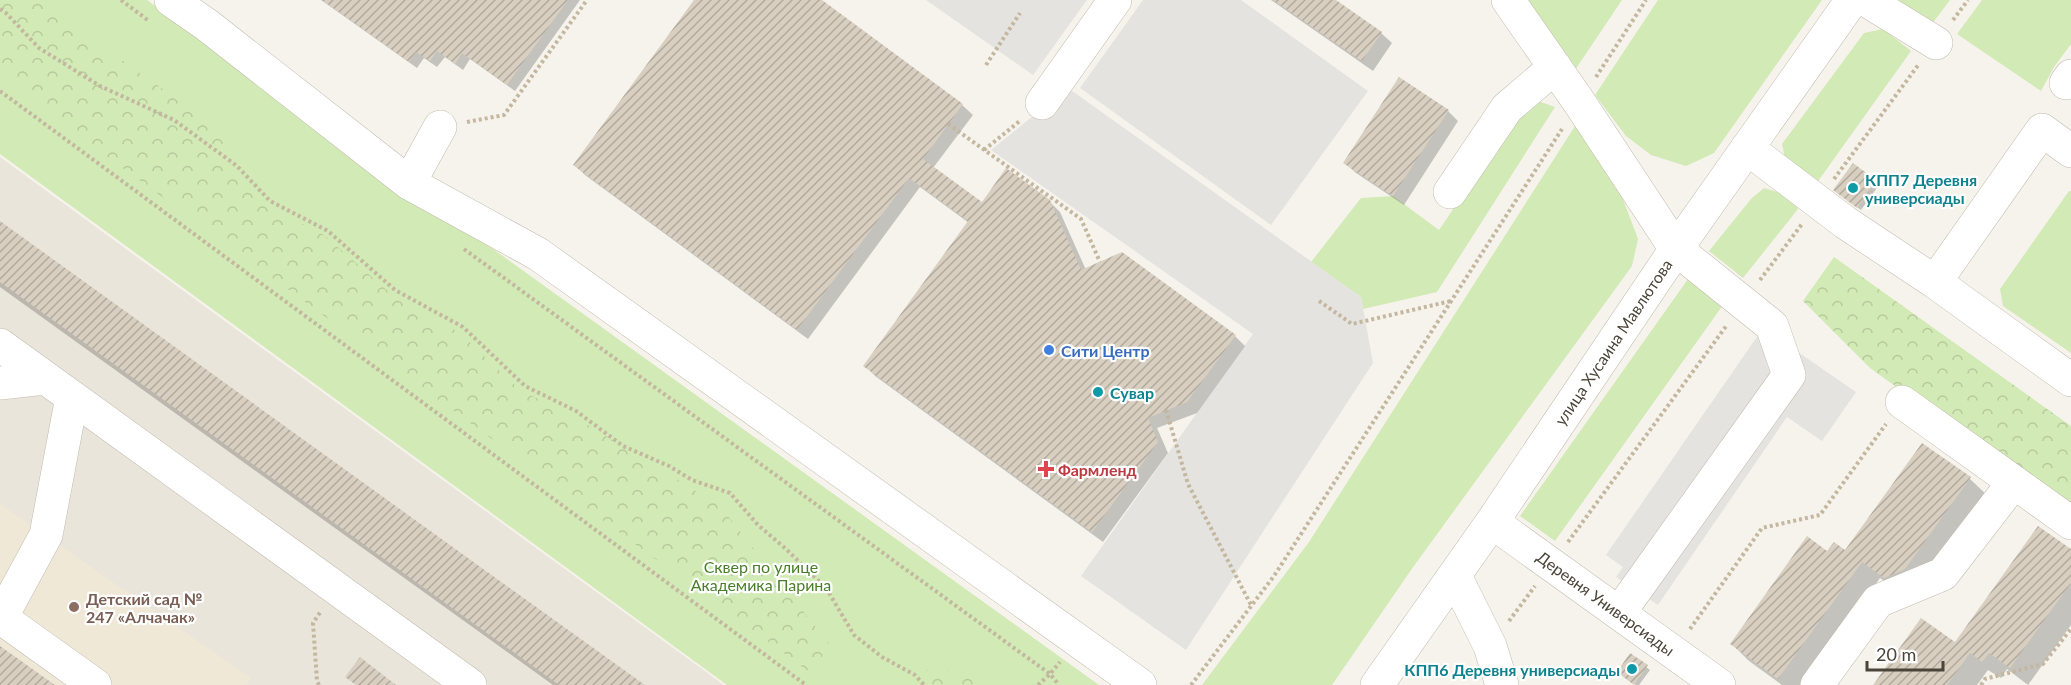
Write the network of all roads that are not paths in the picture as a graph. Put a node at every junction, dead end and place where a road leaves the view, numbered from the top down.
1 (1115, 0) edge
2 (1508, 0) edge
3 (1852, 0) edge
4 (1866, 0) edge
5 (160, 11) edge
6 (1936, 43) road end
7 (1555, 67) junction
8 (1042, 103) road end
9 (440, 128) road end
10 (1747, 148) junction
11 (2071, 151) edge
12 (410, 183) junction
13 (1450, 192) dead end
14 (1676, 249) junction
15 (1935, 282) junction
16 (0, 345) edge
17 (45, 378) junction
18 (2071, 380) edge
19 (0, 383) edge
20 (72, 397) junction
21 (1902, 402) road end
22 (2014, 482) junction
23 (1492, 522) junction
24 (2071, 523) edge
25 (1455, 576) junction
26 (1619, 613) junction
27 (1, 618) edge
28 (1707, 681) edge
29 (95, 685) edge
30 (470, 685) edge
31 (1140, 685) edge
32 (1377, 685) edge
33 (1502, 685) edge
34 (1817, 685) edge

1 - 8 street
2 - 7 street
3 - 10 street, улица Хусаина Мавлютова
4 - 6 street
5 - 12 street
7 - 13 street
7 - 14 street
9 - 12 street
10 - 14 street, улица Хусаина Мавлютова
10 - 15 street
11 - 15 street
12 - 31 street
14 - 23 street, улица Хусаина Мавлютова
14 - 26 street
15 - 18 street
16 - 17 street
17 - 19 street
17 - 20 street
20 - 27 street
20 - 30 street
21 - 22 street
22 - 24 street
22 - 34 street
23 - 25 street, улица Хусаина Мавлютова
23 - 26 street, Деревня Универсиады
25 - 32 street, улица Хусаина Мавлютова
25 - 33 street
26 - 28 street, Деревня Универсиады
27 - 29 street

